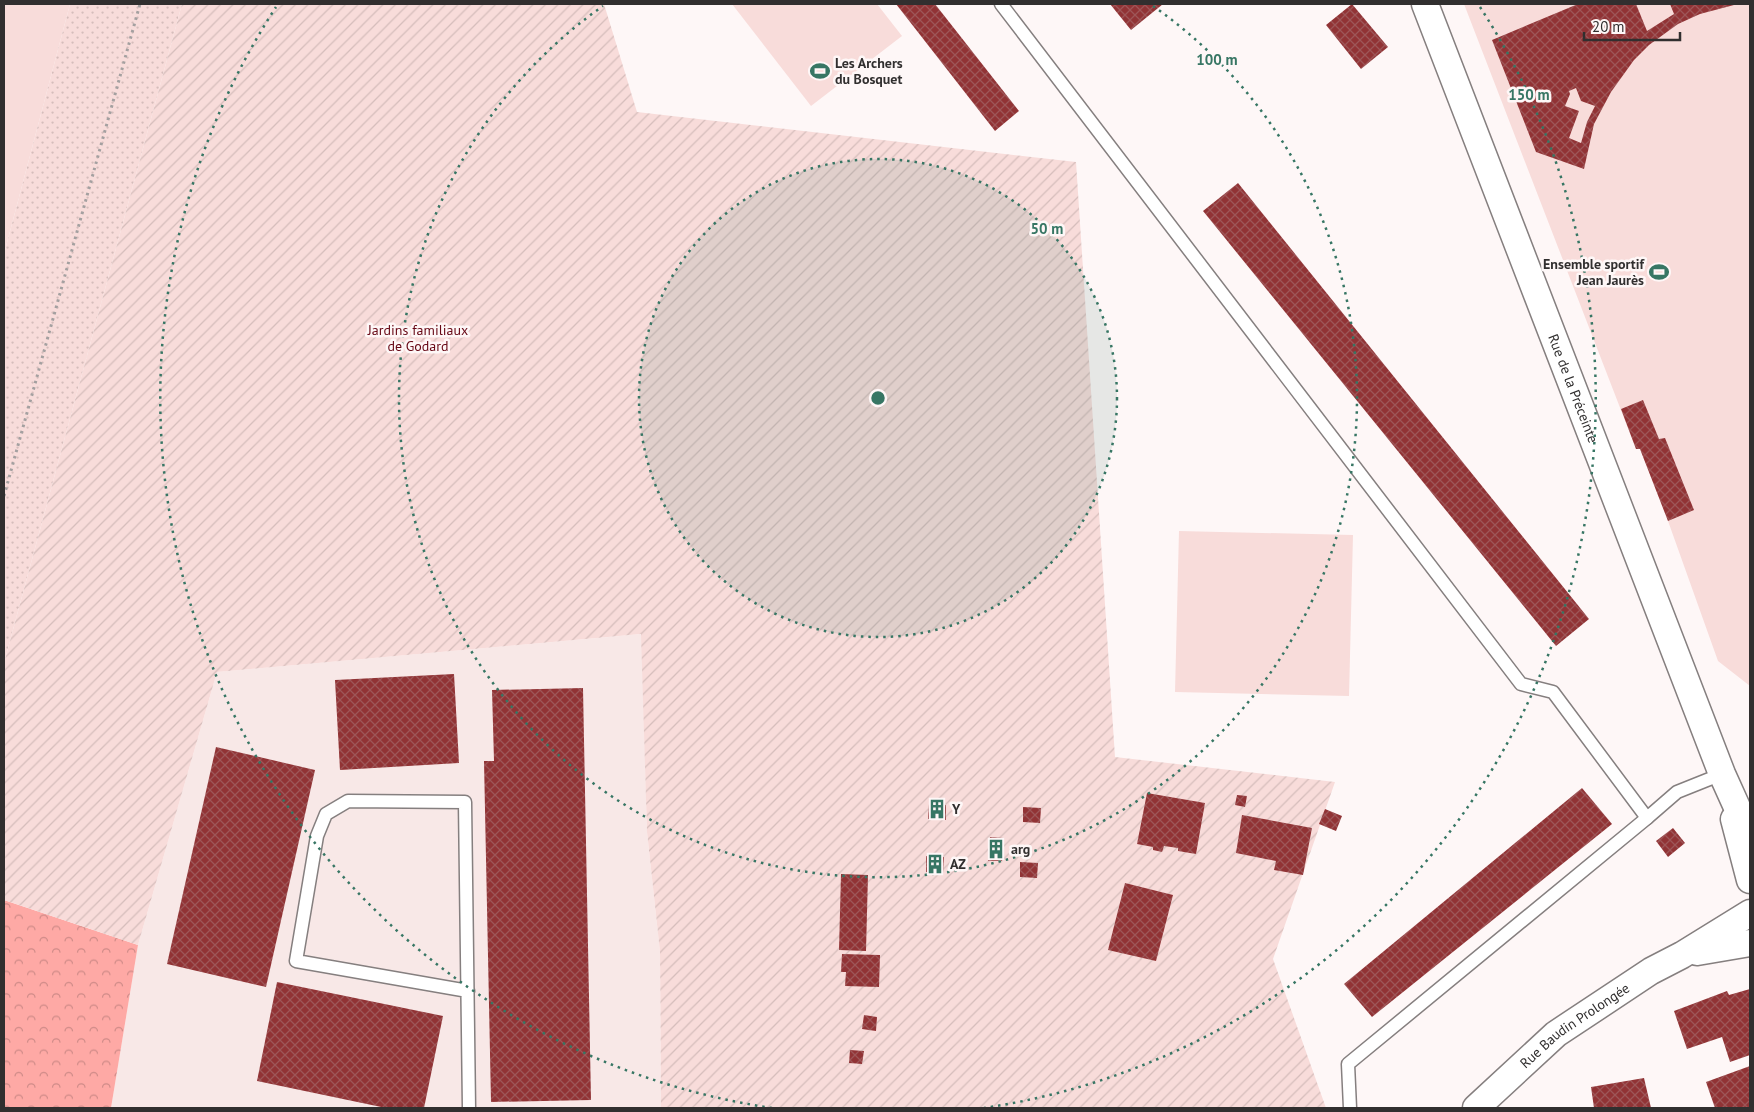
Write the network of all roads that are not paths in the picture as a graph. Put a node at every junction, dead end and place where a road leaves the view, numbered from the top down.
1 (1001, 4) edge
2 (1425, 4) edge
3 (1722, 774) junction
4 (1647, 818) junction
5 (1750, 836) edge
6 (1750, 880) edge
7 (1750, 913) edge
8 (1750, 917) edge
9 (1750, 932) edge
10 (1750, 942) edge
11 (1682, 955) junction
12 (468, 992) junction
13 (469, 1108) edge
14 (1350, 1108) edge
15 (1476, 1108) edge

1 - 4 lane
2 - 3 street, Rue de la Préceinte
3 - 4 lane
3 - 5 street, Rue de la Préceinte
3 - 6 street, Rue de la Préceinte
4 - 14 lane
7 - 11 street, Rue Baudin Prolongée
8 - 9 street
10 - 11 street, Rue Baudin Prolongée
11 - 15 street, Rue Baudin Prolongée
12 - 12 lane
12 - 13 lane

